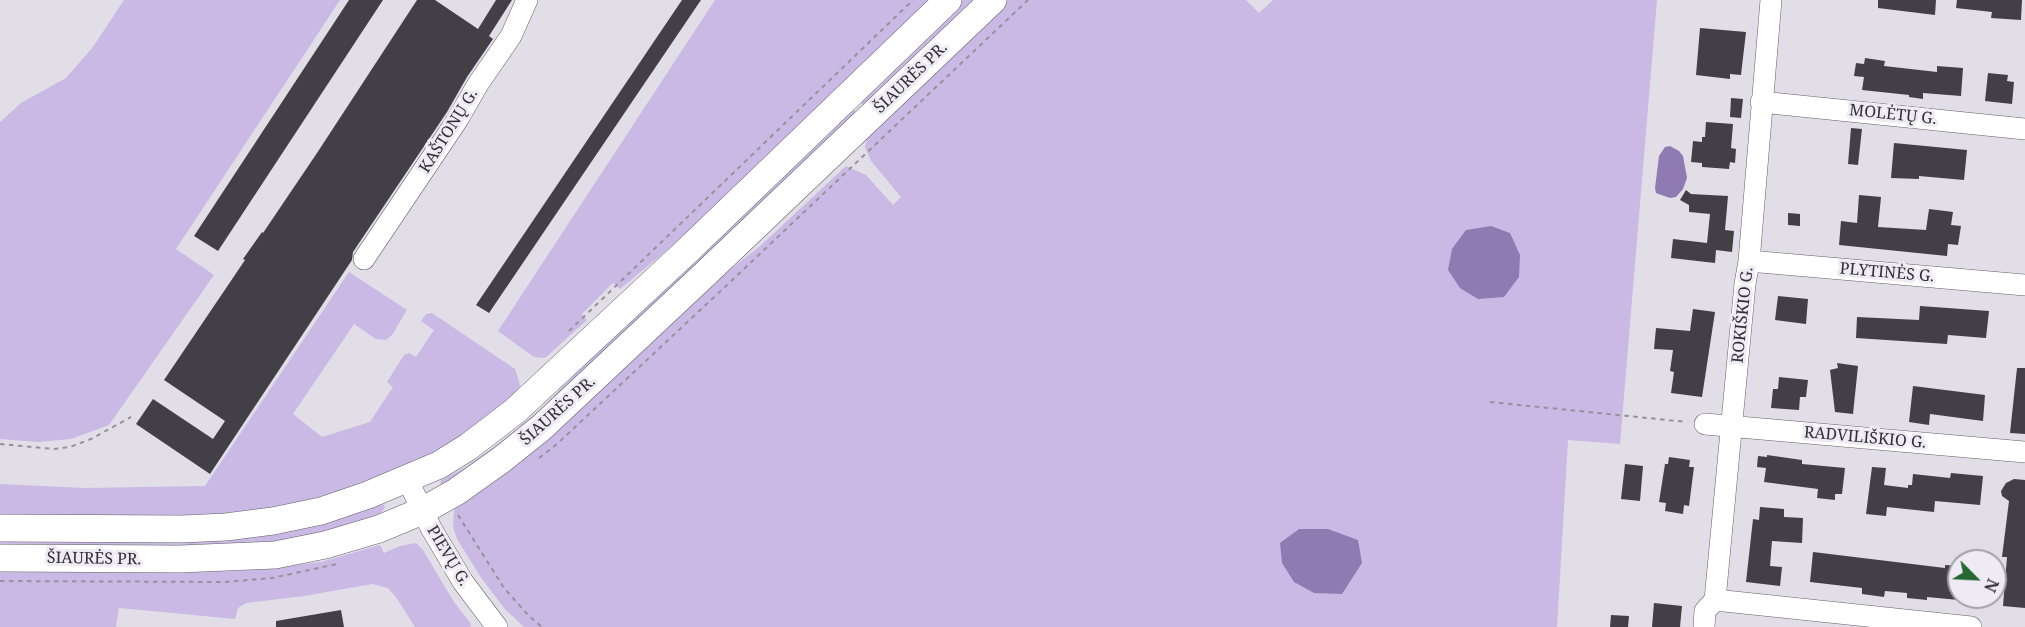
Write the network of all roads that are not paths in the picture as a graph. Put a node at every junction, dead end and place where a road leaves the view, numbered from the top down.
1 (527, 0) edge
2 (948, 0) edge
3 (993, 0) edge
4 (1770, 0) edge
5 (1761, 102) junction
6 (2025, 129) edge
7 (364, 259) dead end
8 (1749, 261) junction
9 (2025, 285) edge
10 (1705, 424) road end
11 (1732, 427) junction
12 (2025, 452) edge
13 (407, 480) junction
14 (422, 511) junction
15 (0, 528) edge
16 (0, 558) edge
17 (1715, 600) junction
18 (497, 627) edge
19 (1704, 627) edge
20 (1971, 627) edge

1 - 7 street, KAŠTONŲ G.
2 - 13 main road, ŠIAURĖS PR.
3 - 14 main road, ŠIAURĖS PR.
4 - 5 street, ROKIŠKIO G.
5 - 6 street, MOLĖTŲ G.
5 - 8 street, ROKIŠKIO G.
8 - 9 street, PLYTINĖS G.
8 - 11 street, ROKIŠKIO G.
10 - 11 street, RADVILIŠKIO G.
11 - 12 street, RADVILIŠKIO G.
11 - 17 street, ROKIŠKIO G.
13 - 14 street, PIEVŲ G.
13 - 15 main road, ŠIAURĖS PR.
14 - 16 main road, ŠIAURĖS PR.
14 - 18 street, PIEVŲ G.
17 - 19 street, ROKIŠKIO G.
17 - 20 street

